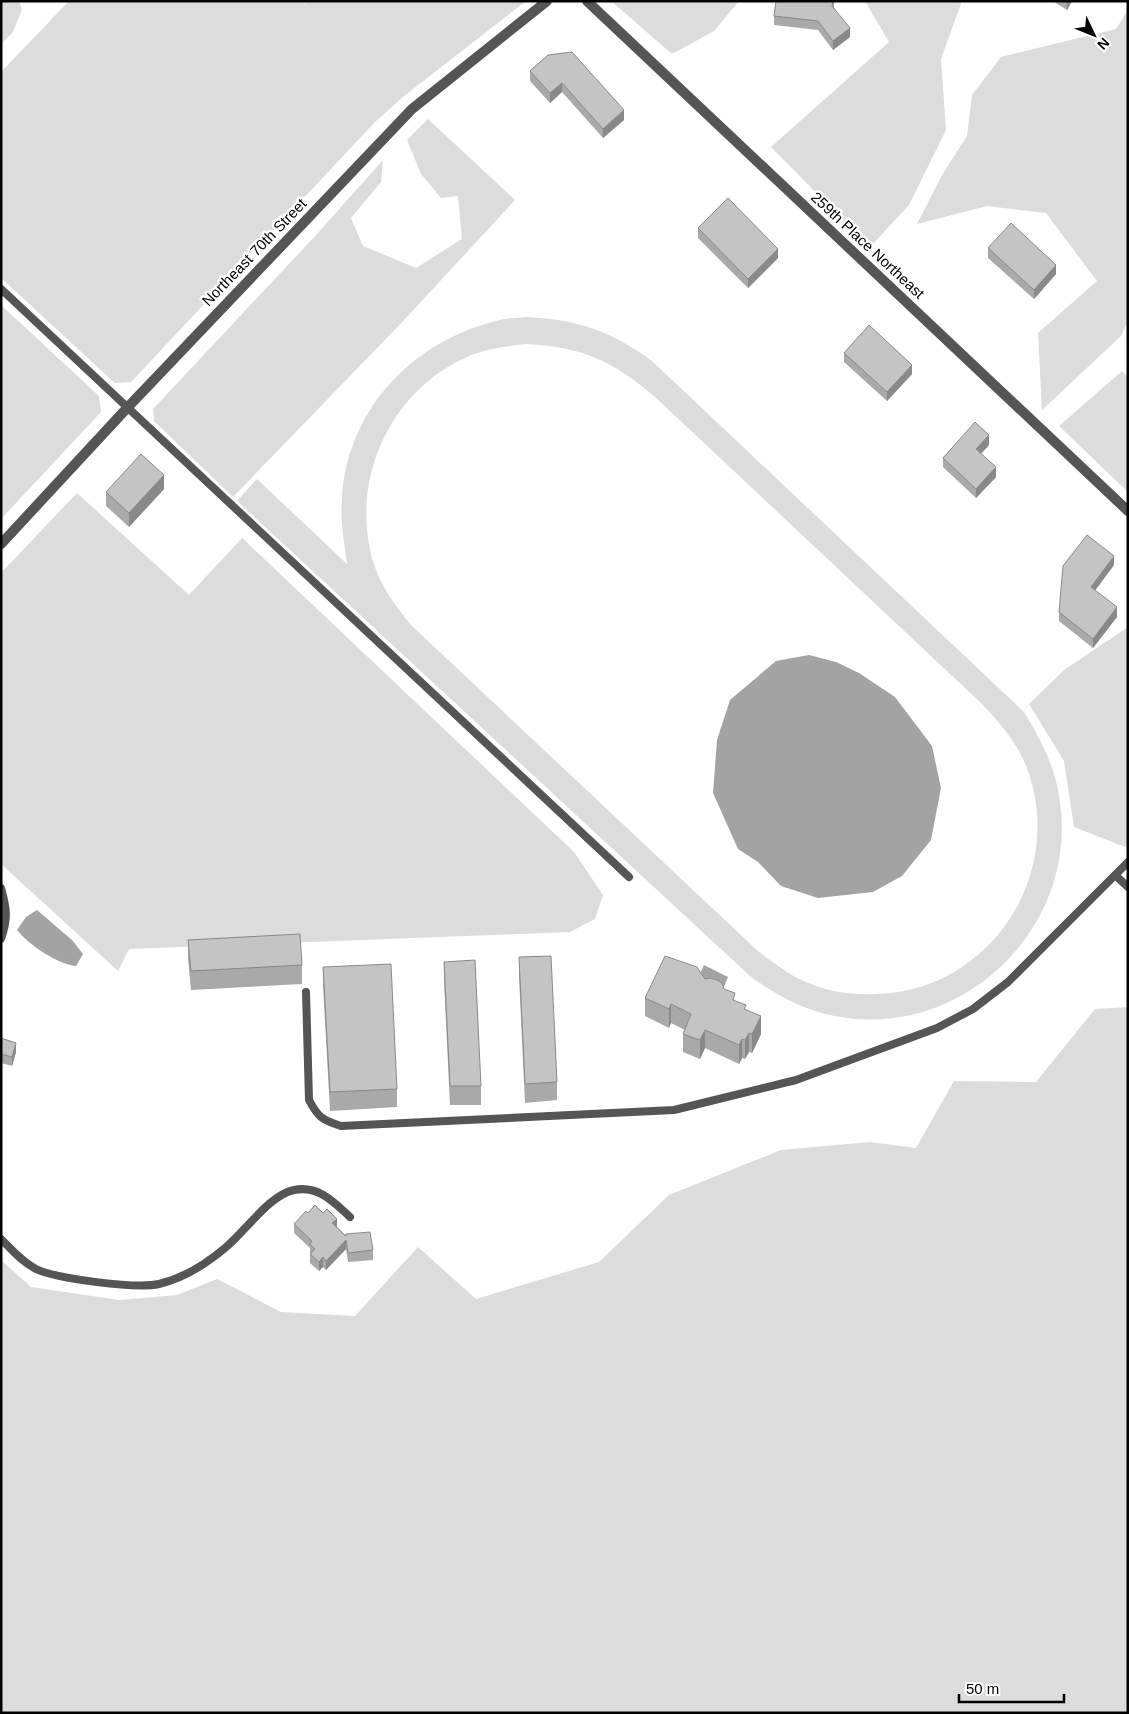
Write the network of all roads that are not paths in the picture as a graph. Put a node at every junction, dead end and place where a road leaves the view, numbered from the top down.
1 (547, 1) edge
2 (587, 1) edge
3 (1, 289) edge
4 (128, 407) junction
5 (1128, 511) edge
6 (1, 544) edge
7 (1128, 862) edge
8 (1115, 875) junction
9 (629, 876) dead end
10 (1128, 887) edge
11 (1, 888) edge
12 (1, 940) edge
13 (306, 992) dead end
14 (350, 1217) dead end
15 (1, 1239) edge

1 - 4 street, Northeast 70th Street
2 - 5 street, 259th Place Northeast
3 - 4 lane
4 - 6 street, Northeast 70th Street
4 - 9 lane
7 - 8 lane
8 - 10 lane
8 - 13 lane
11 - 12 lane
14 - 15 lane

